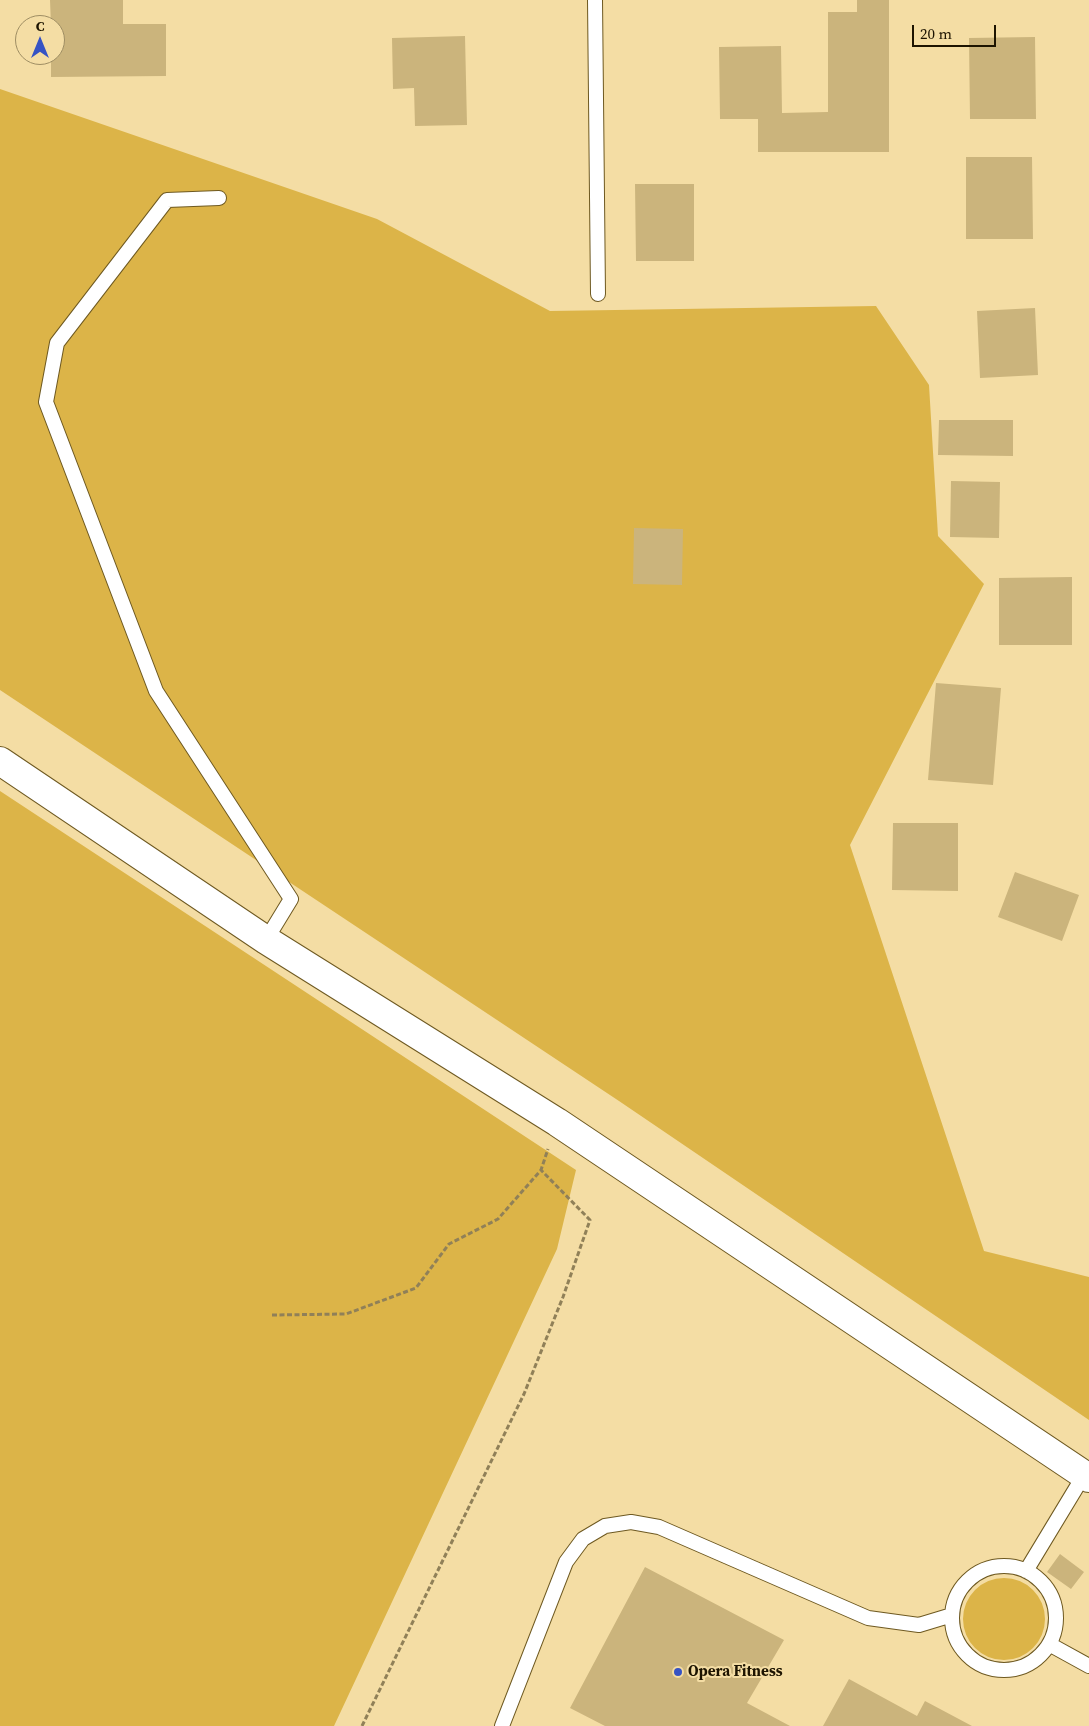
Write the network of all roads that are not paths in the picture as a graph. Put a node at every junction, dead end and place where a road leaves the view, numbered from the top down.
1 (595, 0) edge
2 (219, 198) dead end
3 (598, 294) dead end
4 (0, 761) edge
5 (266, 940) junction
6 (1087, 1477) edge
7 (1026, 1571) junction
8 (952, 1615) junction
9 (1049, 1644) junction
10 (1089, 1666) edge
11 (502, 1726) edge

1 - 3 lane
2 - 5 lane
4 - 5 street
5 - 6 street
6 - 7 lane
7 - 8 lane
7 - 9 lane
8 - 9 lane
8 - 11 lane
9 - 10 lane

